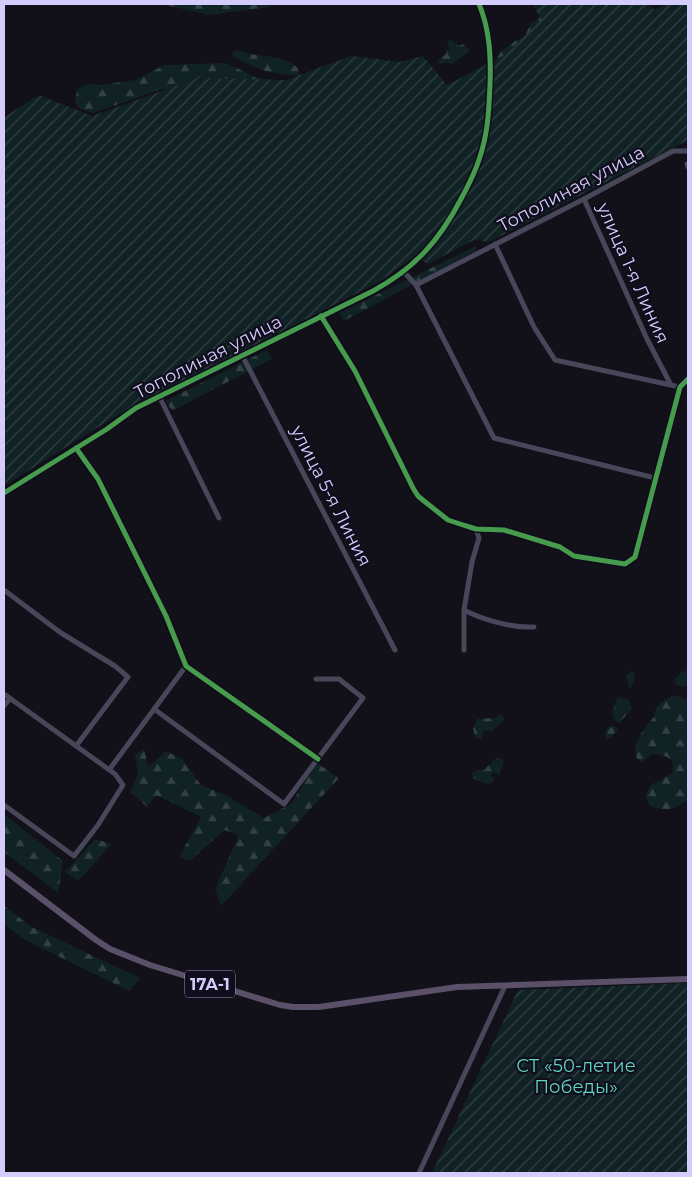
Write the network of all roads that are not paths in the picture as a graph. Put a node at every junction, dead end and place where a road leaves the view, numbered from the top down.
1 (479, 4) edge
2 (688, 151) edge
3 (584, 199) junction
4 (495, 244) junction
5 (404, 272) junction
6 (416, 285) junction
7 (322, 316) junction
8 (242, 355) junction
9 (688, 379) edge
10 (671, 385) junction
11 (680, 387) junction
12 (159, 396) junction
13 (76, 448) junction
14 (655, 478) junction
15 (4, 493) edge
16 (219, 518) dead end
17 (476, 529) junction
18 (4, 590) edge
19 (464, 610) junction
20 (534, 627) dead end
21 (395, 650) dead end
22 (464, 650) dead end
23 (186, 666) junction
24 (316, 679) dead end
25 (4, 694) edge
26 (10, 698) junction
27 (4, 706) edge
28 (154, 708) junction
29 (76, 746) junction
30 (318, 759) junction
31 (110, 770) junction
32 (4, 805) edge
33 (4, 870) edge
34 (688, 979) edge
35 (505, 986) junction
36 (419, 1173) edge

1 - 5 street, Тополиная улица
2 - 3 street, Тополиная улица
3 - 4 street, Тополиная улица
3 - 10 street, улица 1-я Линия
4 - 6 street, Тополиная улица
4 - 10 street
5 - 6 street
5 - 7 street, Тополиная улица
6 - 14 street
7 - 8 street, Тополиная улица
7 - 17 street
8 - 12 street, Тополиная улица
8 - 21 street, улица 5-я Линия
9 - 11 street
10 - 11 street
11 - 14 street
12 - 13 street, Тополиная улица
12 - 16 street
13 - 15 street, Тополиная улица
13 - 23 street
14 - 17 street
17 - 19 street
18 - 29 street
19 - 20 street
19 - 22 street
23 - 28 street
23 - 30 street
24 - 30 street
25 - 26 street
26 - 27 street
26 - 29 street
28 - 30 street
28 - 31 street
29 - 31 street
31 - 32 street
33 - 35 main road, 17А-1
34 - 35 main road, 17А-1
35 - 36 street

